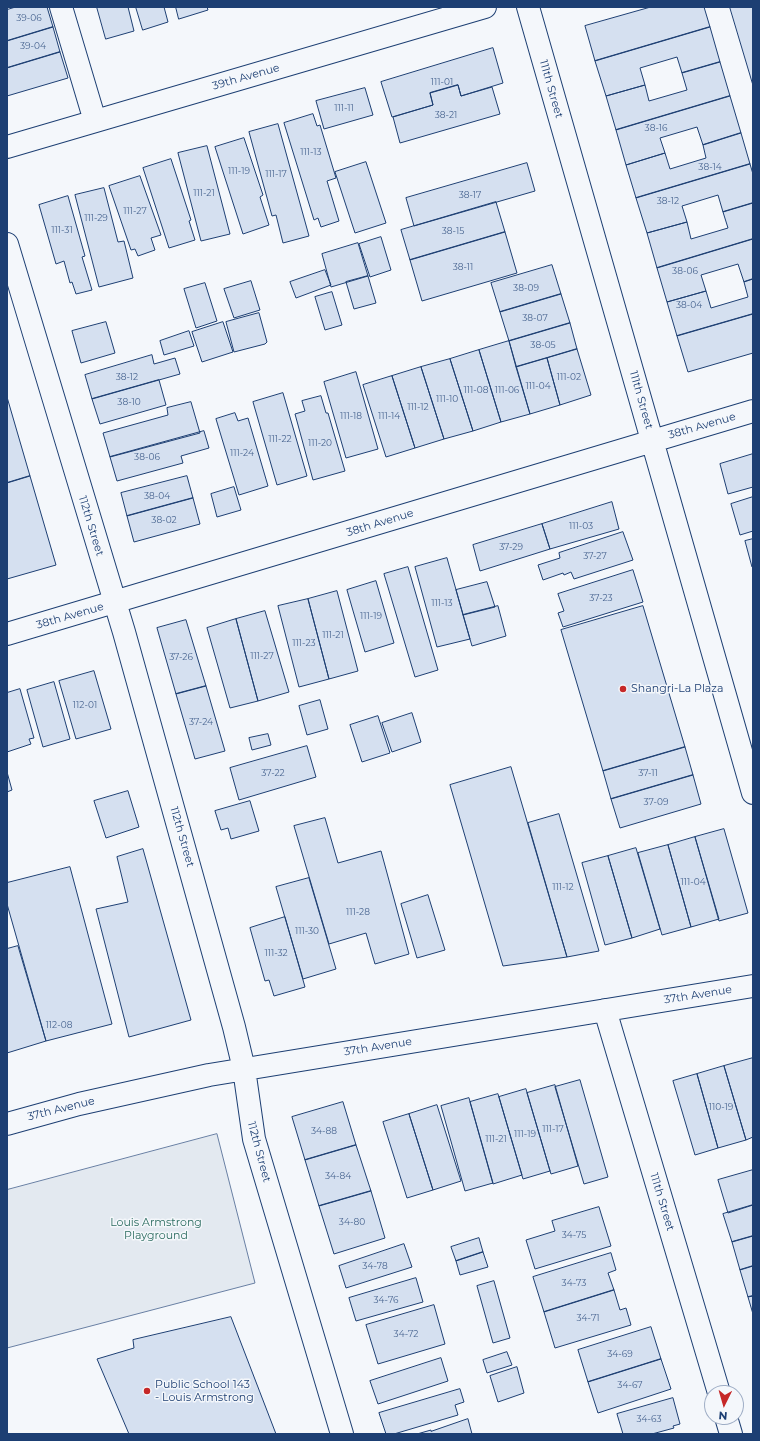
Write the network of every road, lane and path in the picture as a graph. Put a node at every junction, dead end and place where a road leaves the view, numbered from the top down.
1 (61, 7) edge
2 (485, 7) edge
3 (528, 7) edge
4 (96, 121) junction
5 (7, 147) edge
6 (7, 244) edge
7 (753, 411) edge
8 (652, 440) junction
9 (115, 602) junction
10 (7, 634) edge
11 (753, 793) edge
12 (753, 986) edge
13 (605, 1010) junction
14 (244, 1069) junction
15 (7, 1124) edge
16 (717, 1385) edge
17 (342, 1434) edge

1 - 4 street
2 - 4 street, 39th Avenue
3 - 8 street, 111th Street
4 - 5 street, 39th Avenue
6 - 9 street, 112th Street
7 - 8 street, 38th Avenue
8 - 9 street, 38th Avenue
8 - 11 street, 111th Street
9 - 10 street, 38th Avenue
9 - 14 street, 112th Street
12 - 13 street, 37th Avenue
13 - 14 street, 37th Avenue
13 - 16 street, 111th Street
14 - 15 street, 37th Avenue
14 - 17 street, 112th Street

